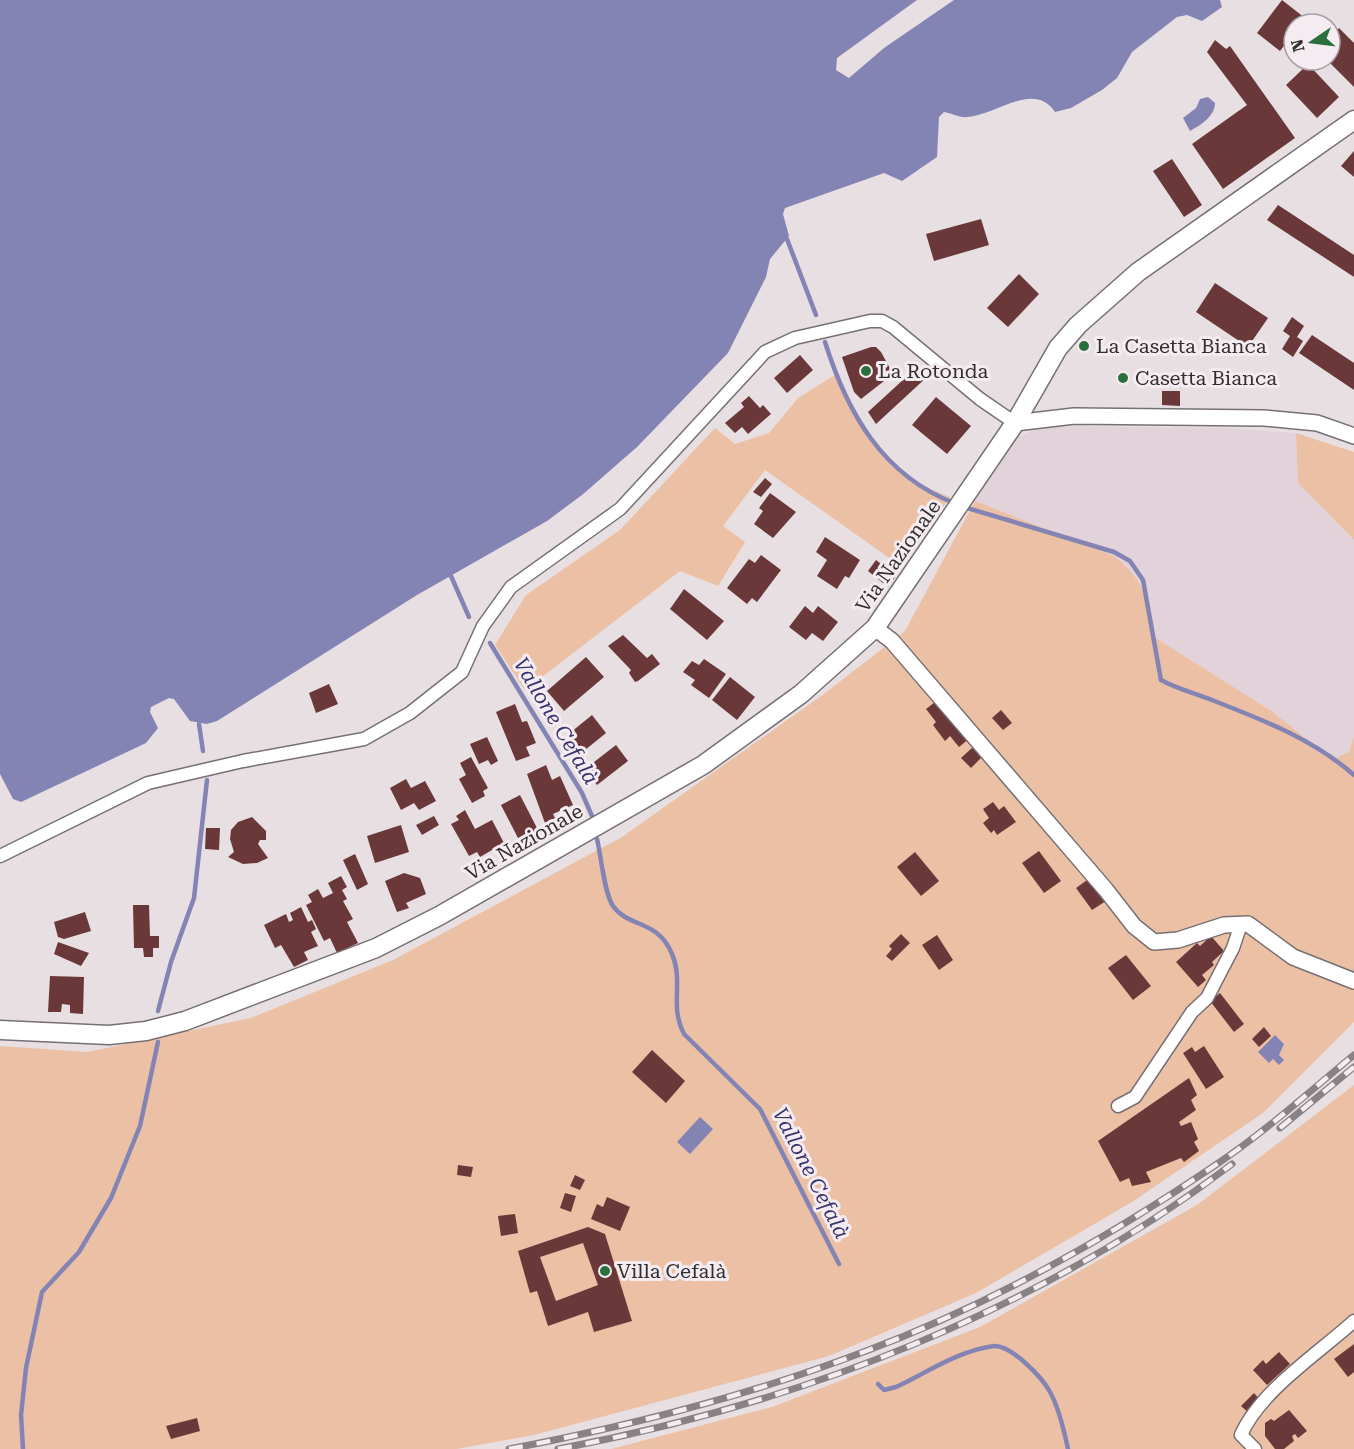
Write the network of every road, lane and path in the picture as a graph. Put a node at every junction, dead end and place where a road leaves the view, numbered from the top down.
1 (1354, 120) edge
2 (1015, 423) junction
3 (1350, 431) edge
4 (875, 628) junction
5 (0, 856) edge
6 (1241, 924) junction
7 (1354, 981) edge
8 (0, 1030) edge
9 (1118, 1106) dead end
10 (1354, 1321) edge
11 (1254, 1449) edge

1 - 2 main road, Via Nazionale
2 - 3 street
2 - 4 main road, Via Nazionale
2 - 5 street
4 - 6 street
4 - 8 main road, Via Nazionale
6 - 7 street
6 - 9 street
10 - 11 street

